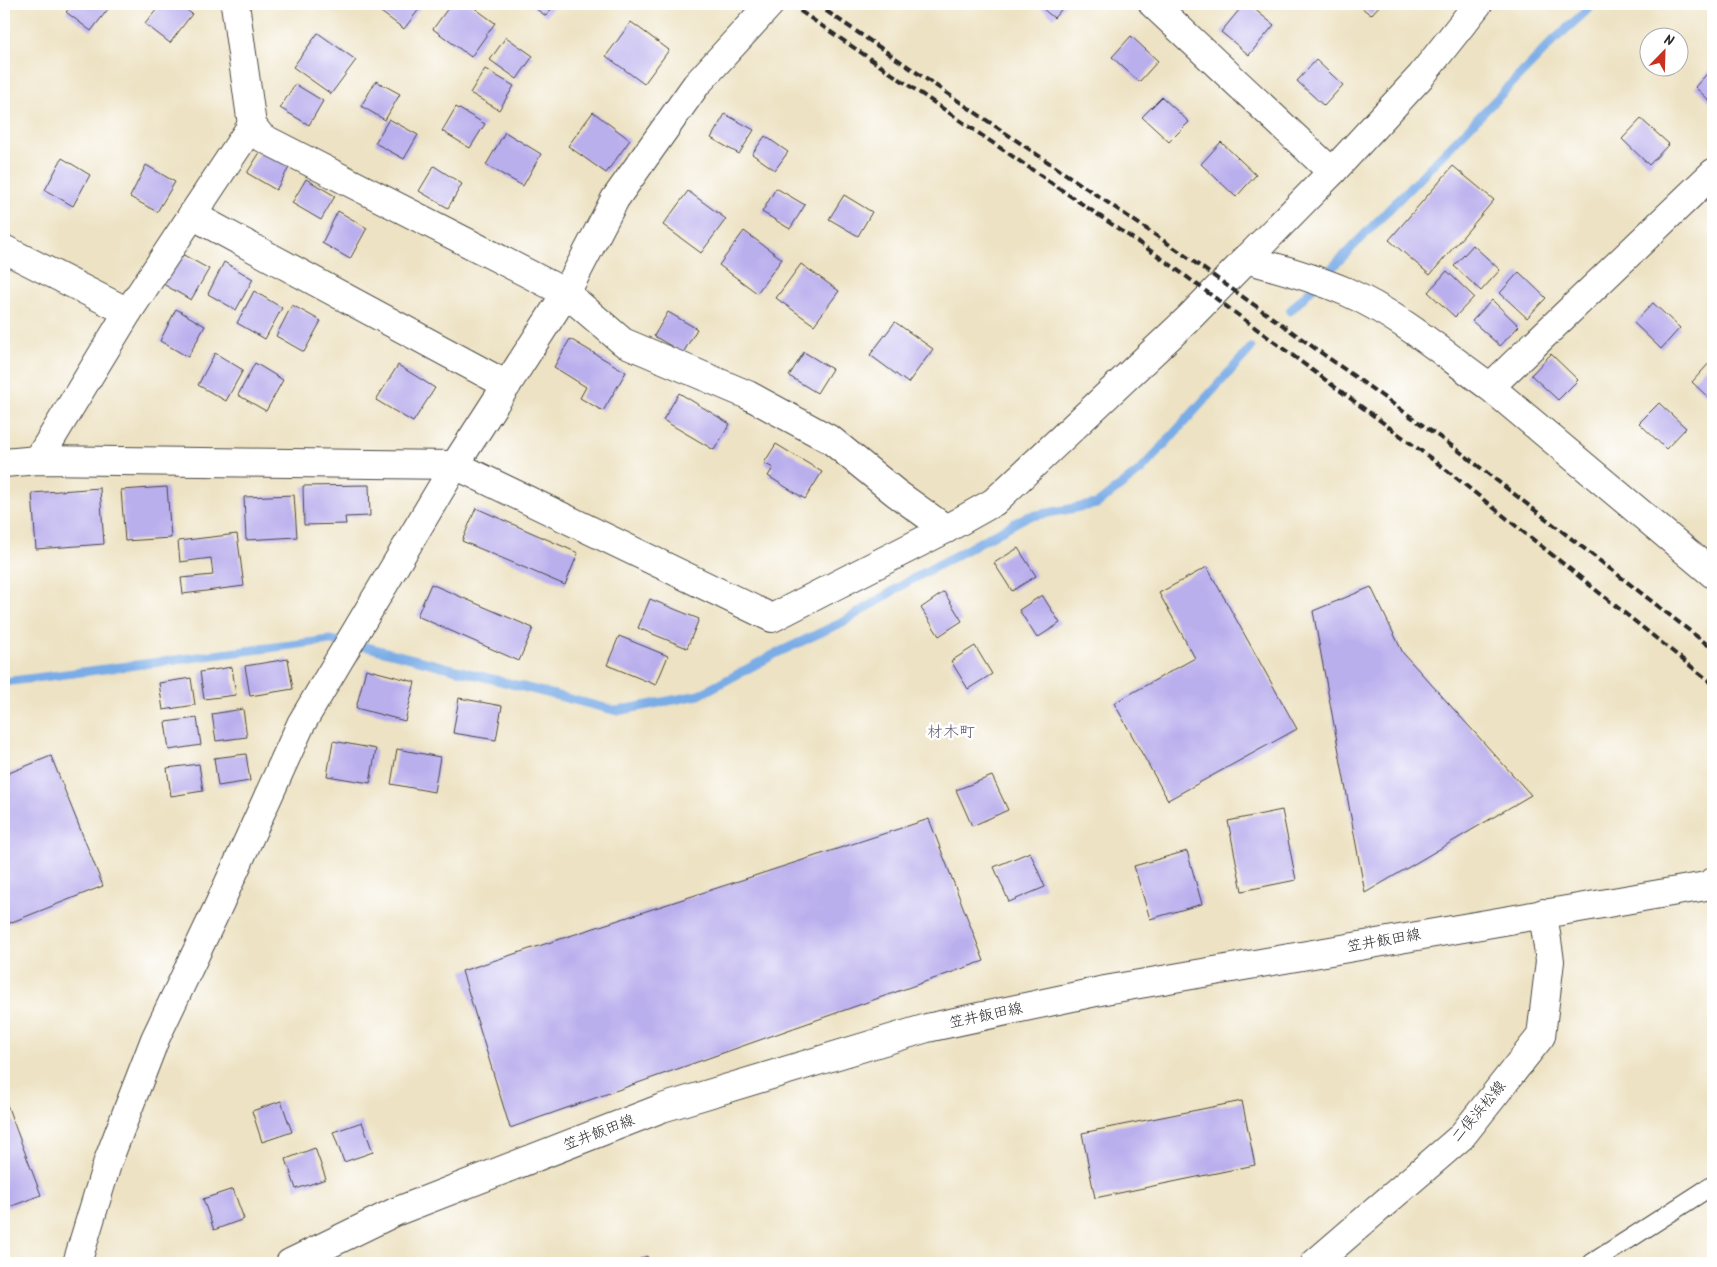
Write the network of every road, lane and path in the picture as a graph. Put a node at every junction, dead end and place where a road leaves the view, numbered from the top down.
1 (234, 4) edge
2 (770, 4) edge
3 (1153, 4) edge
4 (1478, 4) edge
5 (252, 125) junction
6 (1332, 172) junction
7 (1713, 173) edge
8 (192, 215) junction
9 (4, 249) edge
10 (1245, 259) junction
11 (566, 293) junction
12 (128, 312) junction
13 (507, 385) junction
14 (1490, 387) junction
15 (38, 460) junction
16 (4, 463) edge
17 (455, 465) junction
18 (946, 529) junction
19 (1713, 574) edge
20 (1713, 882) edge
21 (1543, 913) junction
22 (1713, 1185) edge
23 (77, 1263) edge
24 (290, 1263) edge
25 (1315, 1263) edge
26 (1592, 1263) edge

1 - 5 street
2 - 11 street
3 - 6 street
4 - 6 street
5 - 8 street
5 - 11 street
6 - 10 street
7 - 14 street
8 - 12 street
8 - 13 street
9 - 12 street
10 - 14 street
10 - 18 street
11 - 13 street
11 - 18 street
12 - 15 street
13 - 17 street
14 - 19 street
15 - 16 street
15 - 17 street
17 - 18 street
17 - 23 street
20 - 21 street, 笠井飯田線
21 - 24 street, 笠井飯田線
21 - 25 street, 二俣浜松線
22 - 26 lane

